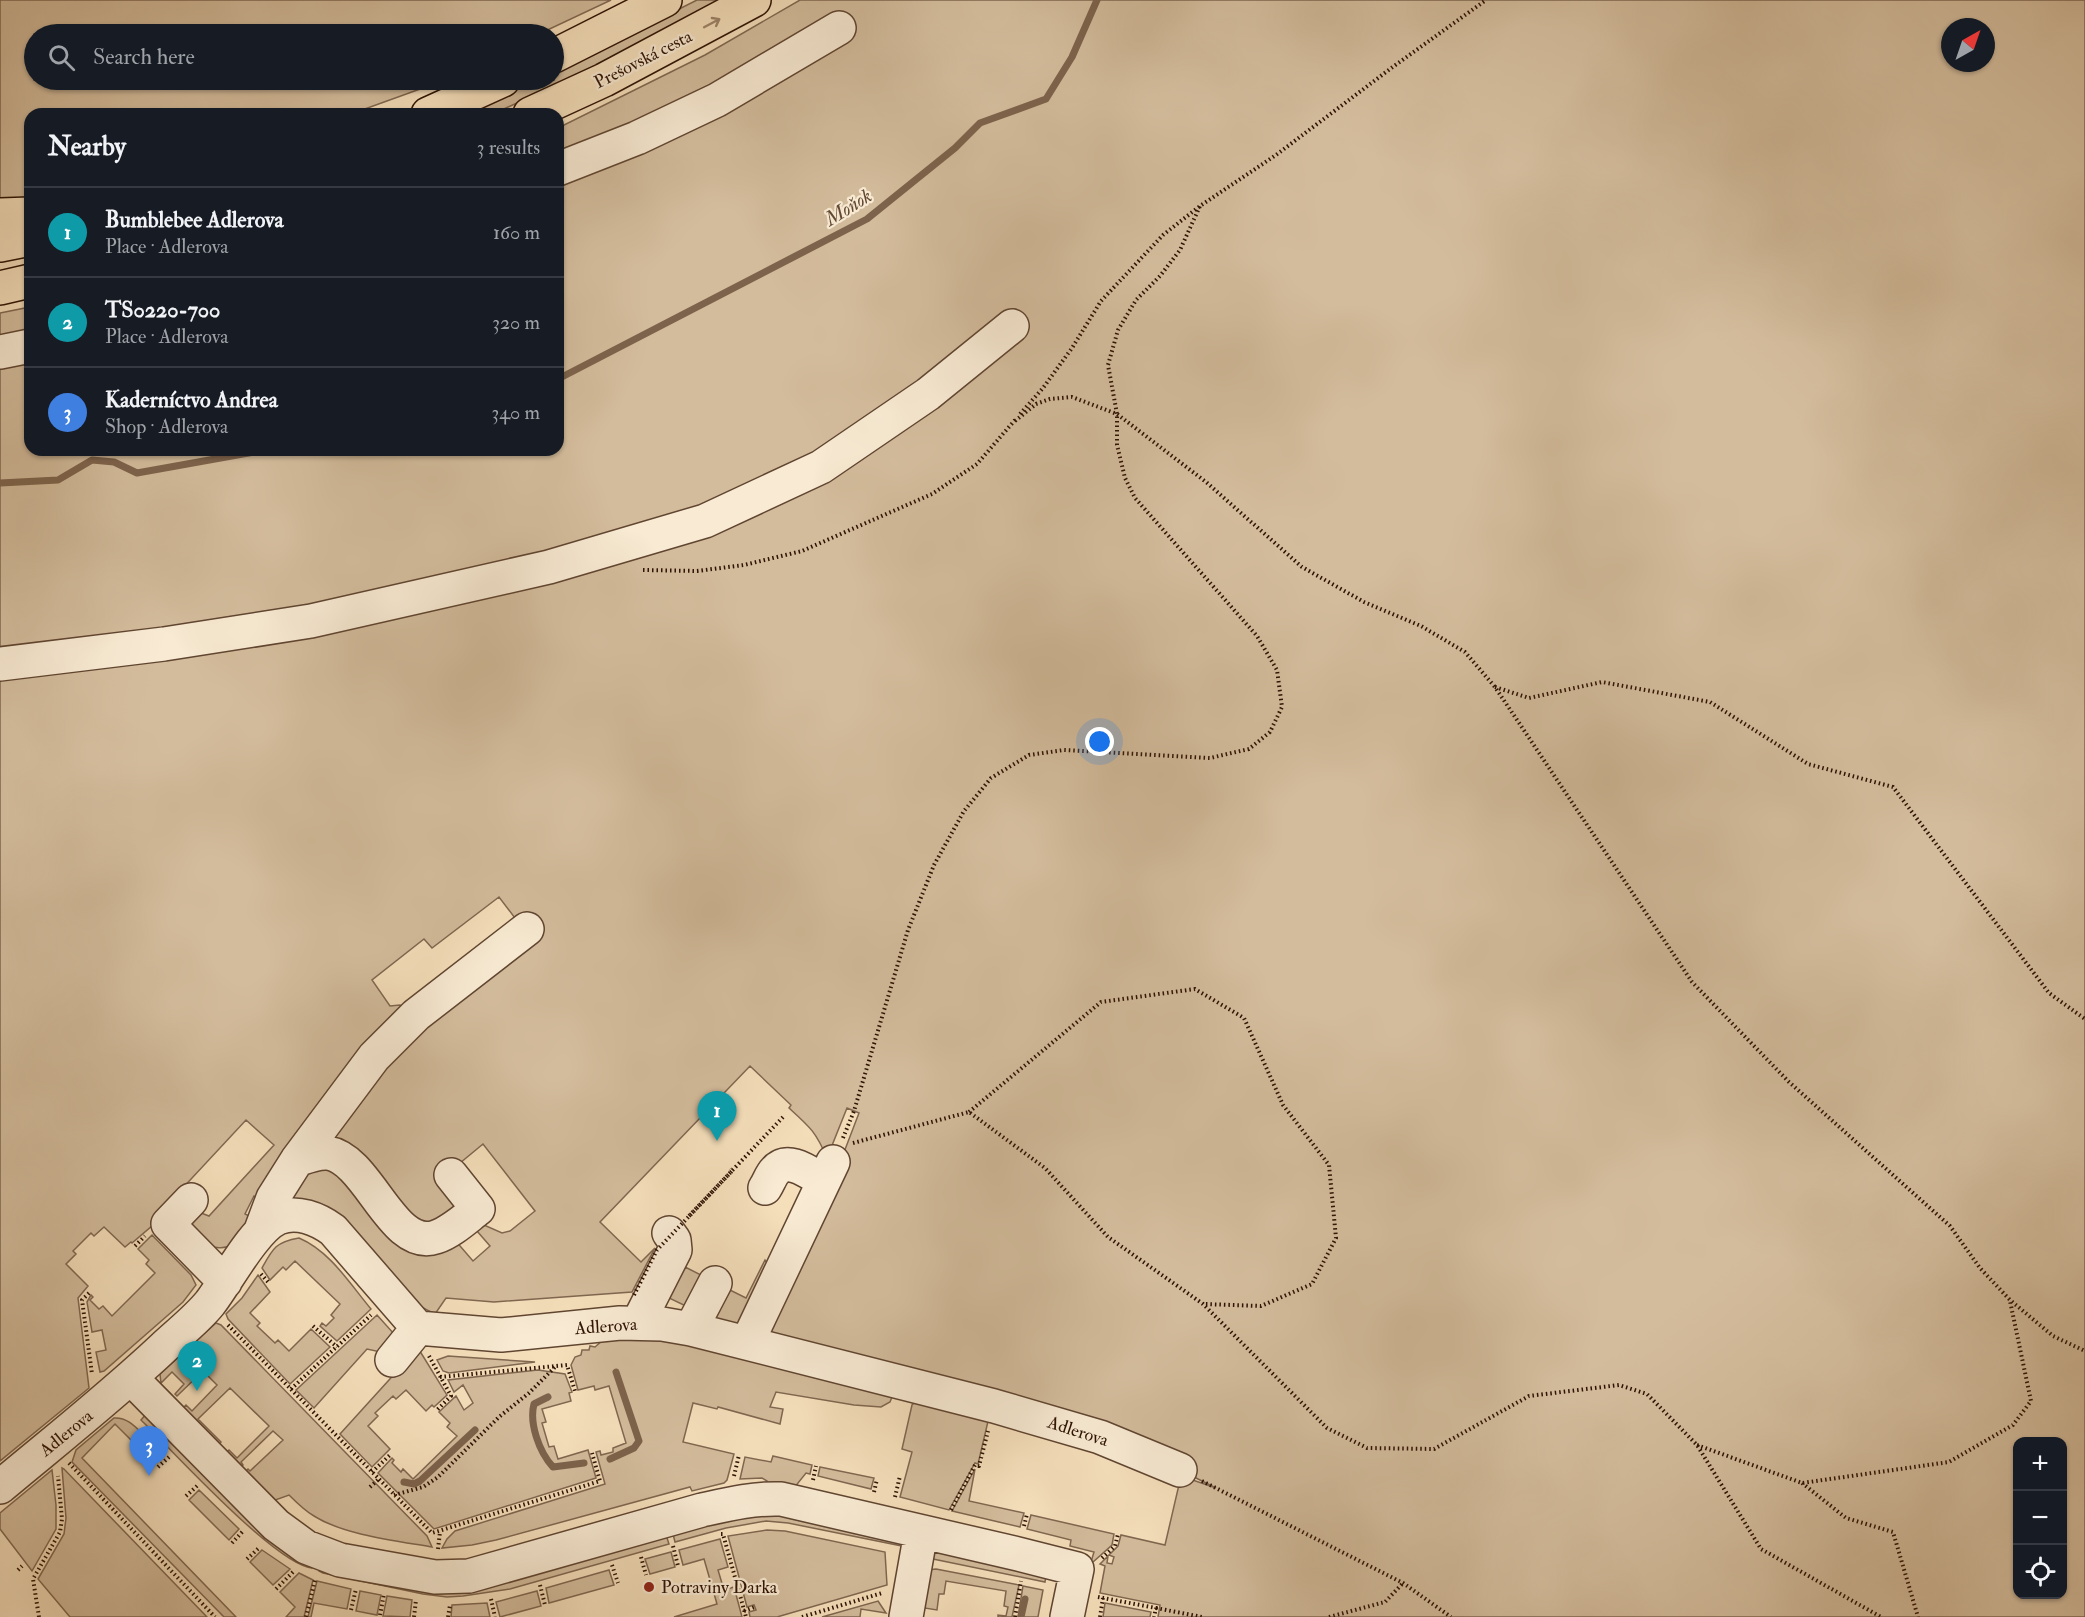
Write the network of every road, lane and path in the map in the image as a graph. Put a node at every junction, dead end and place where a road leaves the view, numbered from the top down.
1 (665, 0) edge
2 (754, 0) edge
3 (1485, 0) edge
4 (839, 28) dead end
5 (564, 51) edge
6 (481, 90) edge
7 (441, 108) edge
8 (543, 108) edge
9 (564, 167) edge
10 (1200, 206) junction
11 (0, 214) edge
12 (24, 214) edge
13 (24, 240) edge
14 (0, 245) edge
15 (24, 282) edge
16 (0, 288) edge
17 (1012, 326) dead end
18 (24, 347) edge
19 (0, 352) edge
20 (1117, 414) junction
21 (1015, 421) junction
22 (639, 570) dead end
23 (0, 664) edge
24 (1495, 687) junction
25 (527, 929) dead end
26 (2085, 1019) edge
27 (969, 1112) junction
28 (784, 1116) dead end
29 (297, 1160) junction
30 (832, 1163) junction
31 (730, 1169) dead end
32 (451, 1175) dead end
33 (765, 1188) dead end
34 (191, 1200) dead end
35 (678, 1225) joint
36 (151, 1230) dead end
37 (261, 1230) junction
38 (135, 1246) dead end
39 (225, 1282) junction
40 (715, 1283) dead end
41 (89, 1293) dead end
42 (2010, 1300) junction
43 (1203, 1304) junction
44 (378, 1309) dead end
45 (636, 1309) junction
46 (695, 1321) junction
47 (227, 1323) dead end
48 (314, 1326) dead end
49 (418, 1328) junction
50 (747, 1343) junction
51 (337, 1347) junction
52 (2085, 1351) edge
53 (392, 1360) dead end
54 (432, 1362) dead end
55 (556, 1366) junction
56 (93, 1376) dead end
57 (440, 1377) junction
58 (131, 1378) junction
59 (291, 1389) junction
60 (575, 1391) dead end
61 (994, 1406) junction
62 (437, 1410) dead end
63 (153, 1440) dead end
64 (1697, 1445) junction
65 (142, 1451) dead end
66 (592, 1453) dead end
67 (390, 1455) dead end
68 (739, 1455) dead end
69 (170, 1456) dead end
70 (158, 1467) dead end
71 (1180, 1470) joint
72 (735, 1471) dead end
73 (57, 1472) dead end
74 (372, 1473) junction
75 (900, 1476) dead end
76 (379, 1479) junction
77 (1802, 1483) junction
78 (198, 1484) dead end
79 (0, 1487) edge
80 (370, 1487) dead end
81 (394, 1495) junction
82 (186, 1496) dead end
83 (896, 1496) dead end
84 (1027, 1514) dead end
85 (1025, 1524) dead end
86 (244, 1530) dead end
87 (933, 1534) junction
88 (1118, 1534) dead end
89 (231, 1543) dead end
90 (262, 1545) dead end
91 (1114, 1546) dead end
92 (674, 1547) dead end
93 (640, 1557) dead end
94 (247, 1559) dead end
95 (612, 1565) dead end
96 (22, 1566) dead end
97 (678, 1566) dead end
98 (296, 1568) dead end
99 (18, 1570) dead end
100 (316, 1575) dead end
101 (646, 1575) dead end
102 (618, 1583) dead end
103 (1403, 1583) junction
104 (911, 1584) junction
105 (356, 1585) dead end
106 (540, 1585) dead end
107 (276, 1588) dead end
108 (385, 1590) dead end
109 (1019, 1593) dead end
110 (417, 1597) dead end
111 (491, 1598) dead end
112 (1102, 1598) dead end
113 (450, 1601) dead end
114 (545, 1605) dead end
115 (755, 1607) dead end
116 (1156, 1608) dead end
117 (351, 1610) dead end
118 (744, 1611) dead end
119 (380, 1616) dead end
120 (39, 1617) edge
121 (306, 1617) edge
122 (414, 1617) edge
123 (448, 1617) edge
124 (495, 1617) edge
125 (802, 1617) edge
126 (906, 1617) edge
127 (1015, 1617) edge
128 (1067, 1617) edge
129 (1100, 1617) edge
130 (1202, 1617) edge
131 (1329, 1617) edge
132 (1451, 1617) edge
133 (1881, 1617) edge
134 (1918, 1617) edge

1 - 5 highway
8 -> 2 highway, Prešovská cesta
3 - 10 path
4 - 9 street
6 - 7 highway
10 - 20 path
10 - 21 path
11 - 12 highway
13 - 14 highway
15 - 16 highway
17 - 23 street
18 - 19 street
20 - 21 path
20 - 24 path
20 - 30 path
21 - 22 path
24 - 26 path
24 - 42 path
25 - 29 street
27 - 30 path
27 - 43 path
27 - 43 path
28 - 35 path
29 - 32 street
29 - 37 street
30 - 33 street
30 - 50 street
31 - 45 path, bridge
34 - 39 street
35 - 45 street
36 - 38 path
37 - 39 street, Adlerova
37 - 49 street, Adlerova
39 - 58 street, Adlerova
40 - 46 street
41 - 56 path
42 - 52 path
42 - 77 path
43 - 64 path
44 - 51 path
45 - 46 street, Adlerova
45 - 49 street, Adlerova
46 - 50 street, Adlerova
47 - 59 path
48 - 51 path
49 - 53 street
50 - 61 street, Adlerova
51 - 59 path
54 - 57 path
55 - 57 path
55 - 60 path
55 - 81 path
57 - 62 path
58 - 79 street, Adlerova
58 - 87 street
59 - 74 path
61 - 71 street, Adlerova
61 - 87 path
63 - 65 path
64 - 77 path
64 - 133 path
66 - 81 path
67 - 74 path
68 - 72 path
69 - 70 path
71 - 103 path
73 - 120 path
74 - 76 path
75 - 83 path
76 - 80 path
76 - 81 path
77 - 134 path
78 - 82 path
84 - 85 path
86 - 89 path
87 - 104 street
87 - 128 street
88 - 91 path
90 - 94 path
92 - 97 path
93 - 101 path
95 - 102 path
96 - 99 path
98 - 107 path
100 - 121 path
103 - 131 path
103 - 132 path
104 - 125 path
104 - 126 street
105 - 117 path
106 - 114 path
108 - 119 path
109 - 127 path
110 - 122 path
111 - 124 path
112 - 129 path
113 - 123 path
115 - 118 path
116 - 130 path

